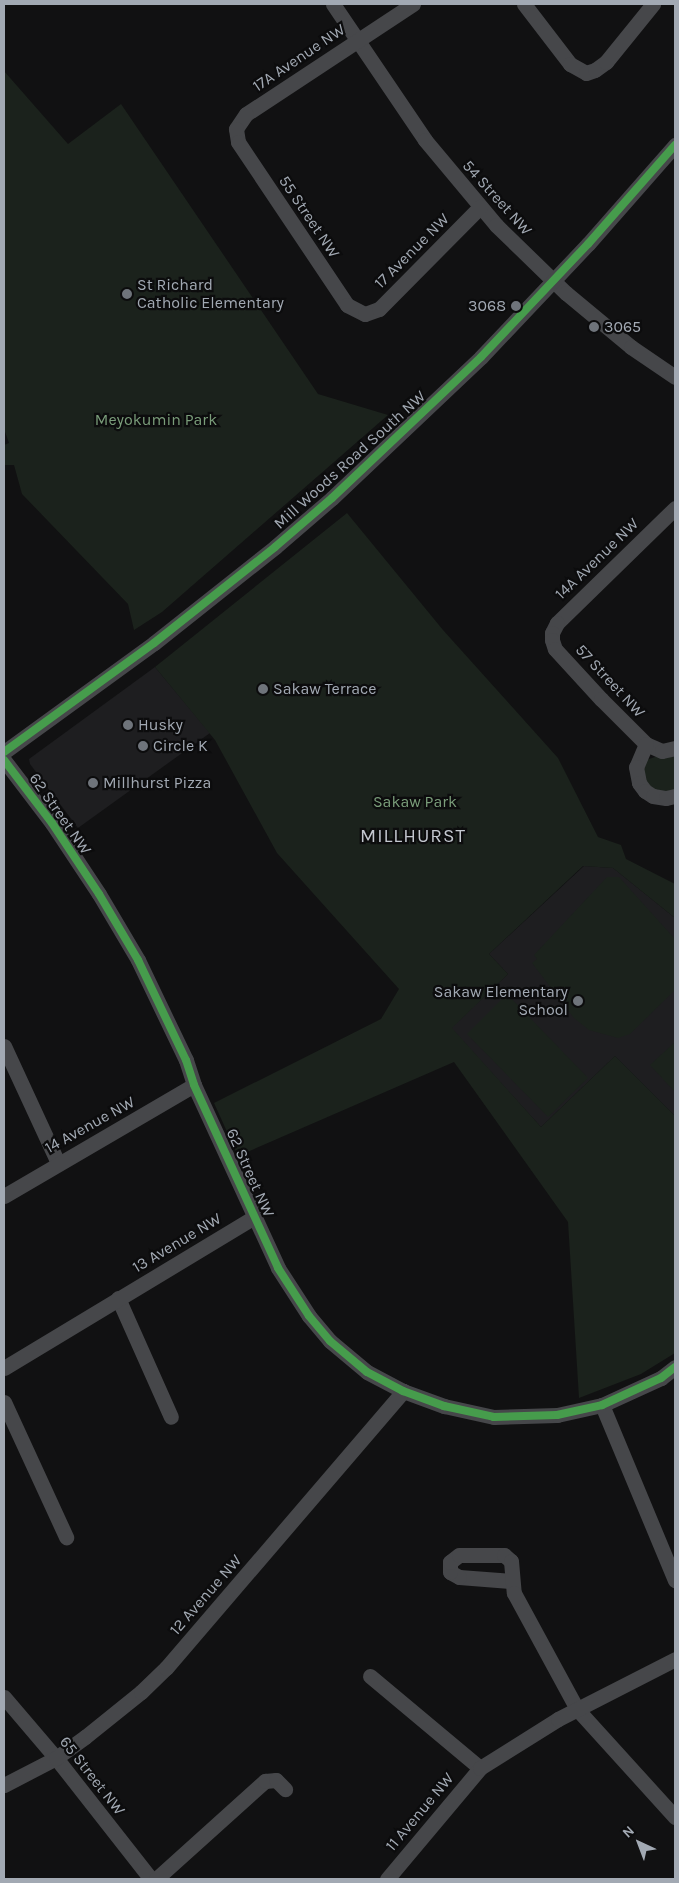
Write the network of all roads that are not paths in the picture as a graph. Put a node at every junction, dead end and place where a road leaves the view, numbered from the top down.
1 (333, 4) edge
2 (413, 4) edge
3 (524, 4) edge
4 (653, 4) edge
5 (357, 40) junction
6 (236, 129) joint
7 (675, 145) edge
8 (480, 207) junction
9 (553, 282) junction
10 (364, 314) joint
11 (675, 378) edge
12 (675, 508) edge
13 (552, 640) joint
14 (646, 744) junction
15 (675, 748) edge
16 (4, 752) edge
17 (4, 760) edge
18 (674, 797) edge
19 (4, 1046) edge
20 (194, 1085) junction
21 (58, 1163) junction
22 (4, 1196) edge
23 (254, 1217) junction
24 (118, 1298) junction
25 (675, 1367) edge
26 (4, 1368) edge
27 (403, 1391) junction
28 (4, 1402) edge
29 (602, 1406) junction
30 (171, 1417) dead end
31 (66, 1537) dead end
32 (675, 1580) edge
33 (511, 1581) dead end
34 (675, 1659) edge
35 (370, 1676) dead end
36 (4, 1697) edge
37 (577, 1709) junction
38 (56, 1758) junction
39 (480, 1768) junction
40 (4, 1785) edge
41 (285, 1789) dead end
42 (675, 1817) edge
43 (388, 1878) edge
44 (150, 1879) edge
45 (156, 1879) edge

1 - 5 street, 54 Street NW
2 - 5 street, 17A Avenue NW
3 - 4 street
5 - 6 street, 17A Avenue NW
5 - 8 street, 54 Street NW
6 - 10 street, 55 Street NW
7 - 9 street, Mill Woods Road South NW
8 - 9 street, 54 Street NW
8 - 10 street, 17 Avenue NW
9 - 11 street, 54 Street NW
9 - 16 street, Mill Woods Road South NW
12 - 13 street, 14A Avenue NW
13 - 14 street, 57 Street NW
14 - 15 street
14 - 18 street
17 - 20 street, 62 Street NW
19 - 21 street
20 - 21 street, 14 Avenue NW
20 - 23 street, 62 Street NW
21 - 22 street, 14 Avenue NW
23 - 24 street, 13 Avenue NW
23 - 27 street, 62 Street NW
24 - 26 street, 13 Avenue NW
24 - 30 street
25 - 29 street, 62 Street NW
27 - 29 street, 62 Street NW
27 - 38 street, 12 Avenue NW
28 - 31 street
29 - 32 street
33 - 37 street
34 - 37 street, 11 Avenue NW
35 - 39 street, 11 Avenue NW
36 - 38 street, 65 Street NW
37 - 39 street, 11 Avenue NW
37 - 42 street
38 - 40 street, 12 Avenue NW
38 - 44 street, 65 Street NW
39 - 43 street, 11 Avenue NW
41 - 45 street

